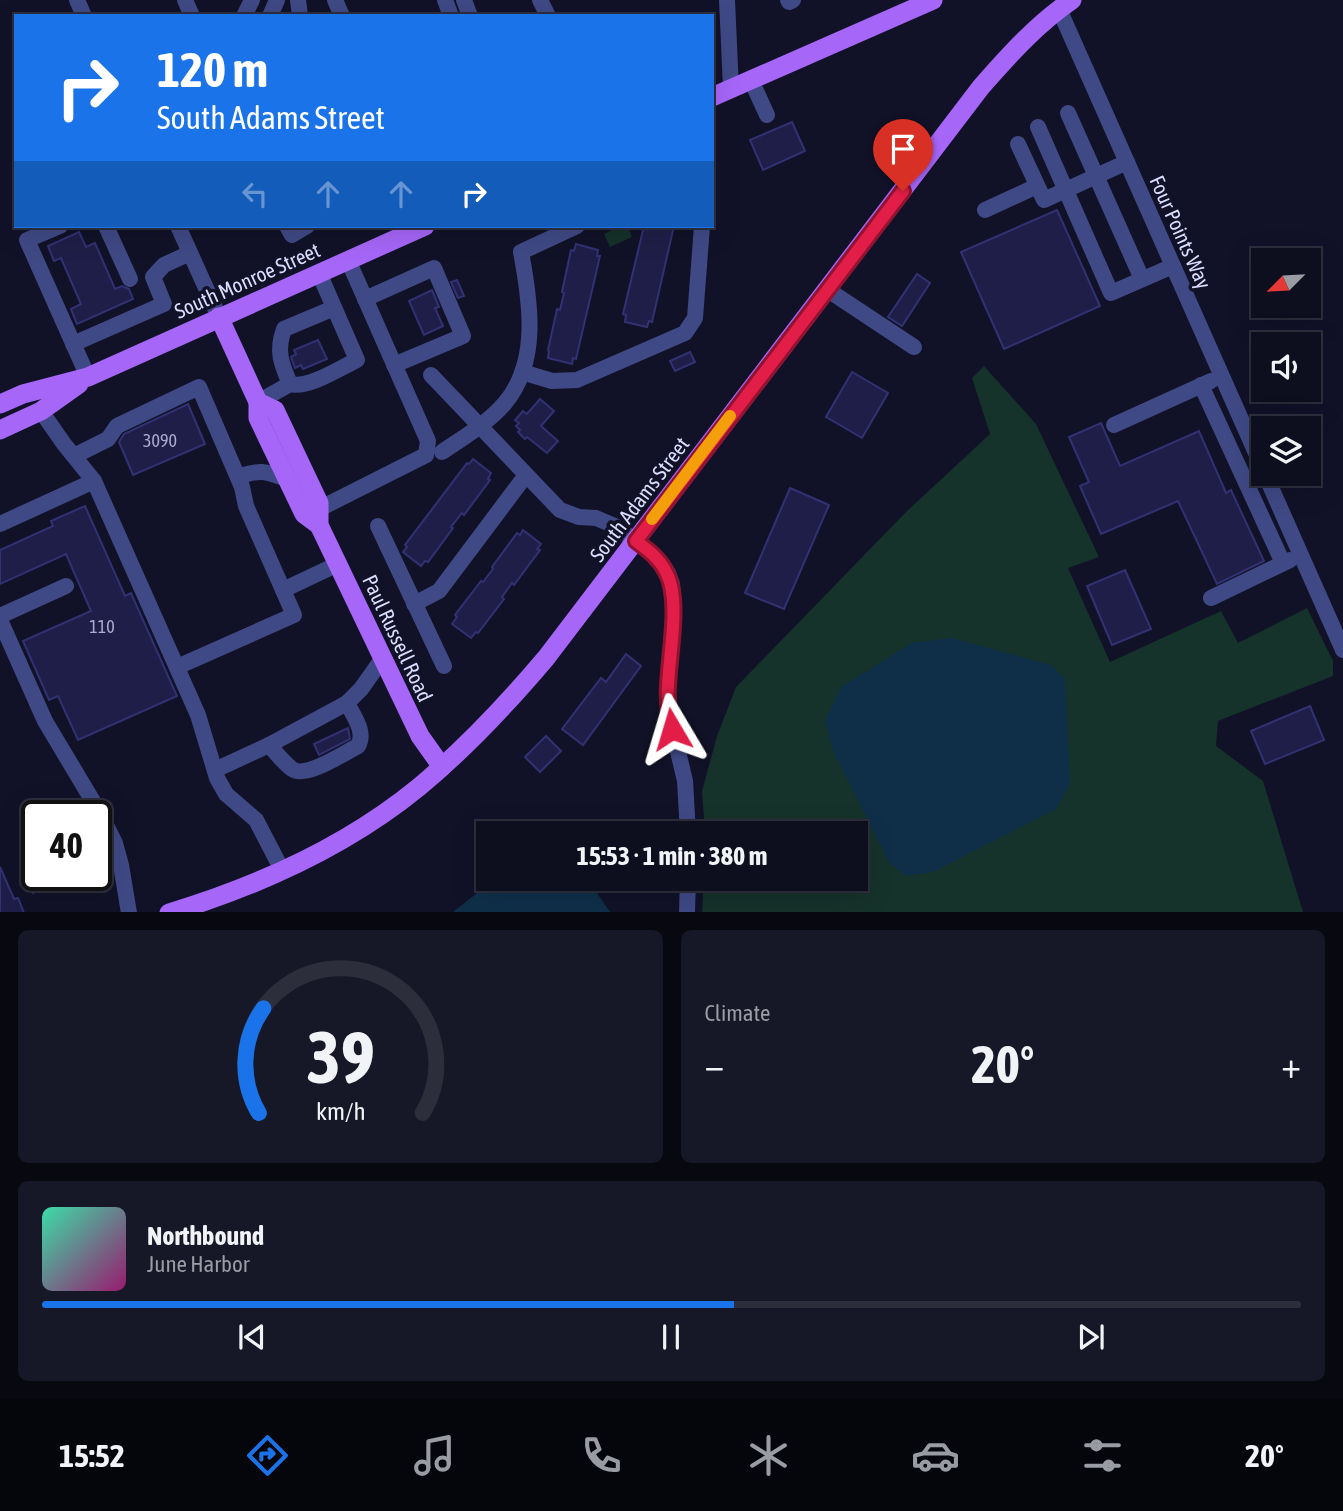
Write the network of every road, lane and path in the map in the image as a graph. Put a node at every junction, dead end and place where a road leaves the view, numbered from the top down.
1 (727, 0) edge
2 (931, 0) edge
3 (1065, 5) edge
4 (751, 80) junction
5 (731, 89) junction
6 (714, 96) edge
7 (1068, 113) dead end
8 (767, 115) dead end
9 (1038, 127) dead end
10 (1018, 144) dead end
11 (1127, 162) junction
12 (1096, 177) junction
13 (1037, 186) junction
14 (1066, 191) junction
15 (985, 210) dead end
16 (55, 228) edge
17 (109, 228) edge
18 (179, 228) edge
19 (289, 228) edge
20 (304, 228) edge
21 (420, 228) edge
22 (573, 228) edge
23 (702, 228) edge
24 (190, 253) junction
25 (348, 260) junction
26 (1172, 266) junction
27 (319, 273) junction
28 (130, 279) dead end
29 (1142, 279) junction
30 (828, 290) junction
31 (365, 299) junction
32 (334, 308) junction
33 (219, 317) junction
34 (73, 344) junction
35 (914, 347) dead end
36 (394, 365) junction
37 (522, 372) junction
38 (431, 375) dead end
39 (1222, 376) junction
40 (88, 377) junction
41 (290, 383) junction
42 (1201, 385) junction
43 (258, 402) junction
44 (0, 404) edge
45 (41, 411) junction
46 (1114, 425) dead end
47 (480, 426) junction
48 (0, 429) edge
49 (1251, 443) edge
50 (442, 452) dead end
51 (74, 456) junction
52 (526, 475) junction
53 (237, 477) junction
54 (287, 479) junction
55 (94, 481) junction
56 (1270, 486) edge
57 (319, 517) junction
58 (0, 524) edge
59 (378, 526) dead end
60 (636, 541) junction
61 (1301, 555) junction
62 (1283, 563) junction
63 (338, 564) junction
64 (66, 586) dead end
65 (284, 590) junction
66 (1211, 598) dead end
67 (414, 604) junction
68 (0, 618) edge
69 (1343, 650) edge
70 (383, 658) junction
71 (444, 666) dead end
72 (177, 667) junction
73 (348, 703) junction
74 (269, 745) junction
75 (442, 767) junction
76 (215, 770) junction
77 (687, 821) edge
78 (282, 870) junction
79 (688, 891) edge
80 (129, 912) edge
81 (169, 912) edge
82 (687, 912) edge

1 - 5 street
2 - 4 main road
3 - 11 street, Four Points Way
3 - 30 main road, South Adams Street
4 - 5 main road
4 - 8 street
5 - 6 main road
7 - 12 street
9 - 14 street
10 - 13 street
11 - 12 street
11 - 26 street, Four Points Way
12 - 14 street
12 - 29 street
13 - 14 street
13 - 15 street
14 - 29 street
16 - 34 street
17 - 28 street
18 - 24 street, Paul Russell Road
19 - 20 street
21 - 25 main road, South Monroe Street
22 - 37 street
23 - 37 street
24 - 33 street, Paul Russell Road
24 - 34 street
25 - 27 main road, South Monroe Street
25 - 31 street
26 - 29 street
26 - 39 street, Four Points Way
27 - 32 street
27 - 33 main road, South Monroe Street
30 - 35 street
30 - 60 main road, South Adams Street
31 - 36 street
31 - 36 street
32 - 41 street
32 - 41 street
33 - 40 main road, South Monroe Street
33 - 43 main road, Paul Russell Road
34 - 40 street
36 - 57 street
37 - 47 street
38 - 47 street
39 - 42 street
39 - 49 street, Four Points Way
40 - 44 main road, South Monroe Street
40 - 45 main road, South Monroe Street
41 - 43 street
42 - 46 street
42 - 62 street
43 - 54 main road, Paul Russell Road
43 - 57 main road, Paul Russell Road
45 - 48 main road, South Monroe Street
45 - 51 street
47 - 50 street
47 - 52 street
51 - 53 street
51 - 55 street
52 - 60 street
52 - 67 street
53 - 54 street
53 - 65 street
54 - 57 main road, Paul Russell Road
55 - 58 street
55 - 72 street
56 - 61 street, Four Points Way
57 - 63 main road, Paul Russell Road
59 - 67 street
60 - 75 main road, South Adams Street
60 - 77 street
61 - 62 street
61 - 69 street, Four Points Way
62 - 66 street
63 - 65 street
63 - 70 main road, Paul Russell Road
64 - 68 street
65 - 72 street
67 - 71 street
68 - 80 street
70 - 73 street
70 - 75 main road, Paul Russell Road
72 - 76 street
73 - 74 street
73 - 74 street
74 - 76 street
75 - 78 main road, South Adams Street
76 - 78 street
78 - 81 main road, South Adams Street
79 - 82 street

